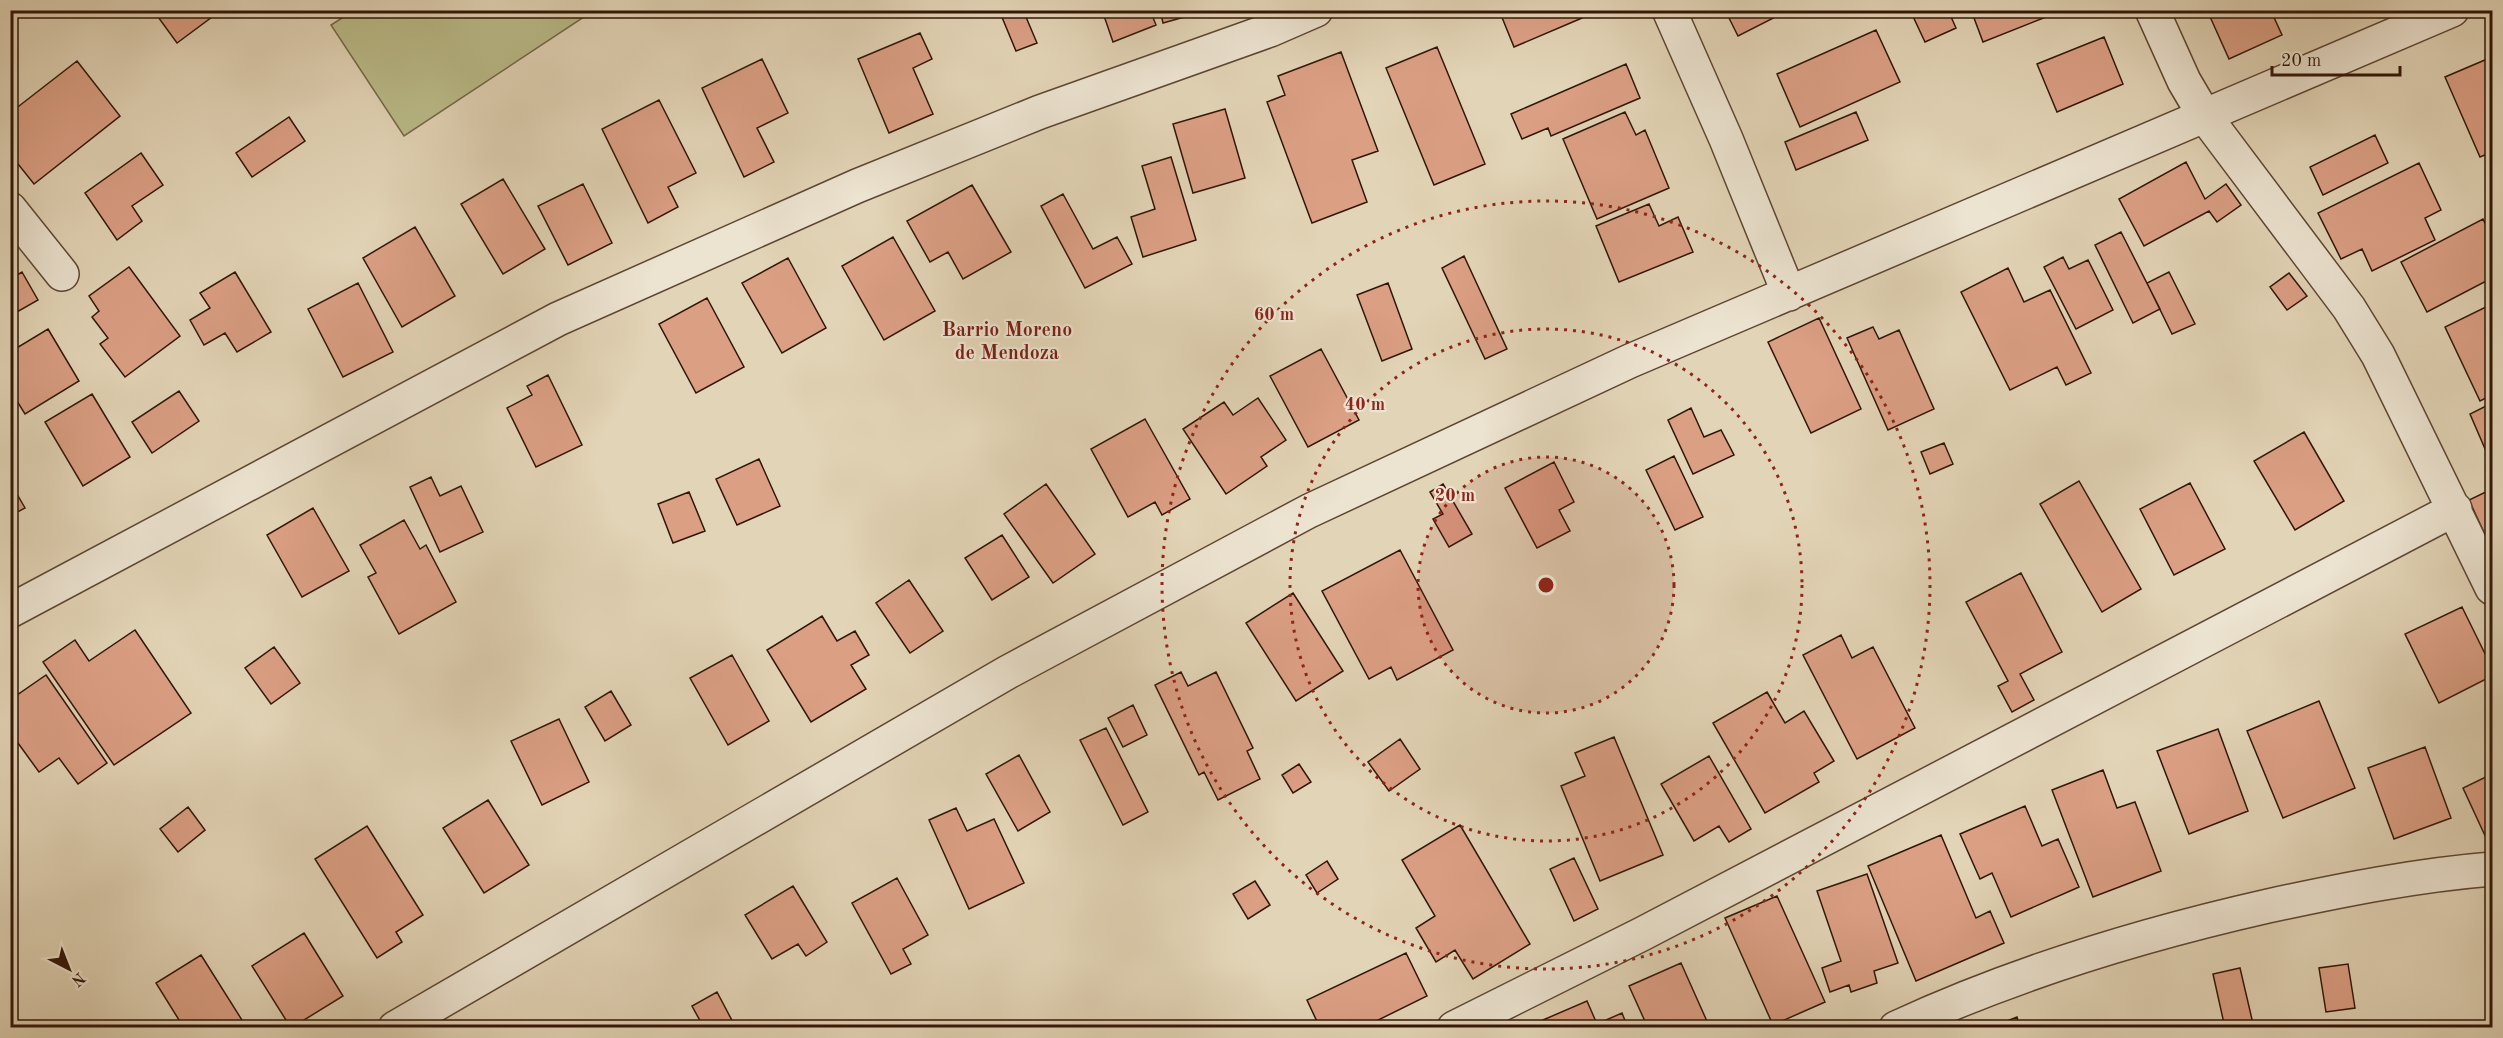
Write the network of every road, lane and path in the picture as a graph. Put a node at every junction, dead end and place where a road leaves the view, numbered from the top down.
1 (1316, 10) edge
2 (1669, 10) edge
3 (2152, 10) edge
4 (2452, 10) edge
5 (2204, 115) junction
6 (10, 209) edge
7 (62, 274) dead end
8 (1789, 294) junction
9 (2455, 509) junction
10 (2493, 588) edge
11 (10, 611) edge
12 (2493, 870) edge
13 (395, 1028) edge
14 (1454, 1028) edge
15 (1896, 1028) edge

1 - 11 street
2 - 8 street
3 - 5 street
4 - 5 street
5 - 8 street
5 - 9 street
6 - 7 street
8 - 13 street
9 - 10 street
9 - 14 street
12 - 15 street

